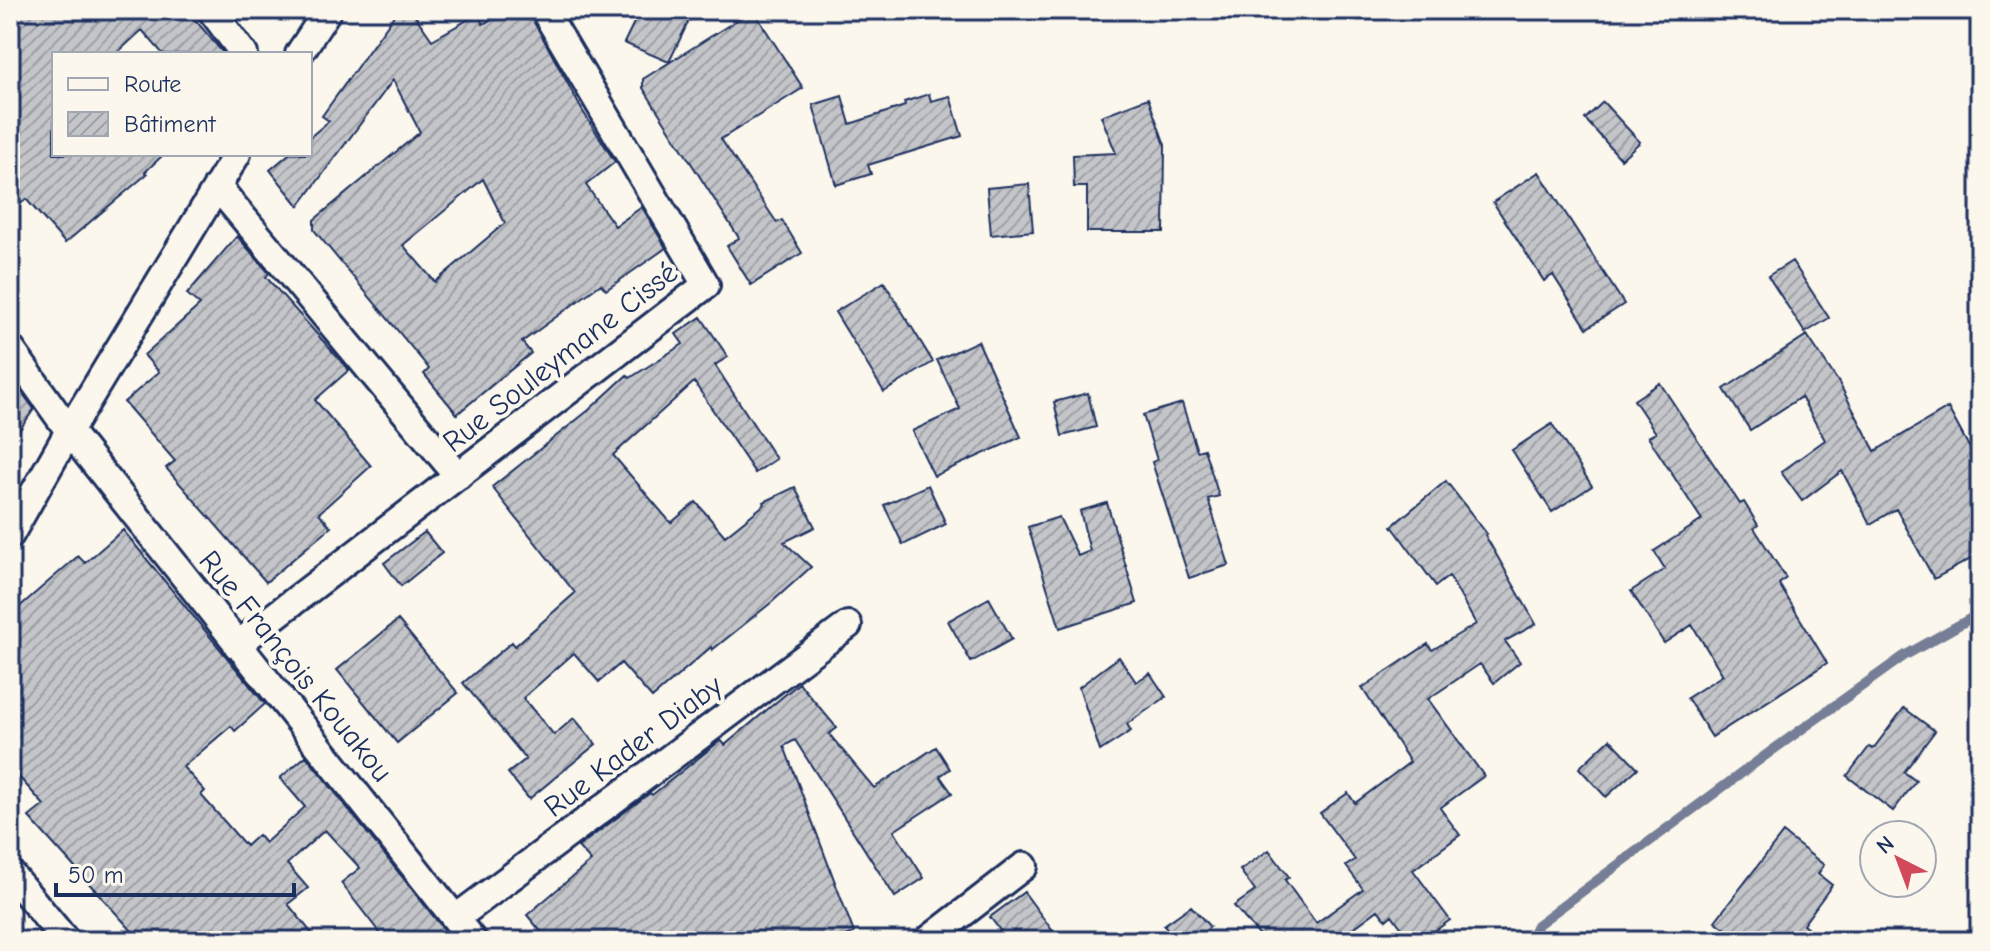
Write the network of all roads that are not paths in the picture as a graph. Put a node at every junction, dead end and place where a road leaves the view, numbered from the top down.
1 (211, 10) edge
2 (328, 10) edge
3 (544, 10) edge
4 (242, 52) edge
5 (300, 52) edge
6 (236, 156) edge
7 (217, 186) junction
8 (10, 348) edge
9 (69, 431) junction
10 (458, 476) junction
11 (10, 535) edge
12 (848, 625) dead end
13 (237, 645) junction
14 (1024, 866) dead end
15 (10, 873) edge
16 (456, 918) junction
17 (66, 941) edge
18 (473, 941) edge
19 (927, 941) edge

1 - 4 street
2 - 5 street
3 - 10 street, Rue Souleymane Cissé
6 - 7 street
7 - 9 street
7 - 10 street
8 - 9 street, Rue François Kouakou
9 - 11 street
9 - 13 street, Rue François Kouakou
10 - 13 street, Rue Souleymane Cissé
12 - 16 street, Rue Kader Diaby
13 - 16 street, Rue François Kouakou
14 - 19 street
15 - 17 street
16 - 18 street, Rue François Kouakou

